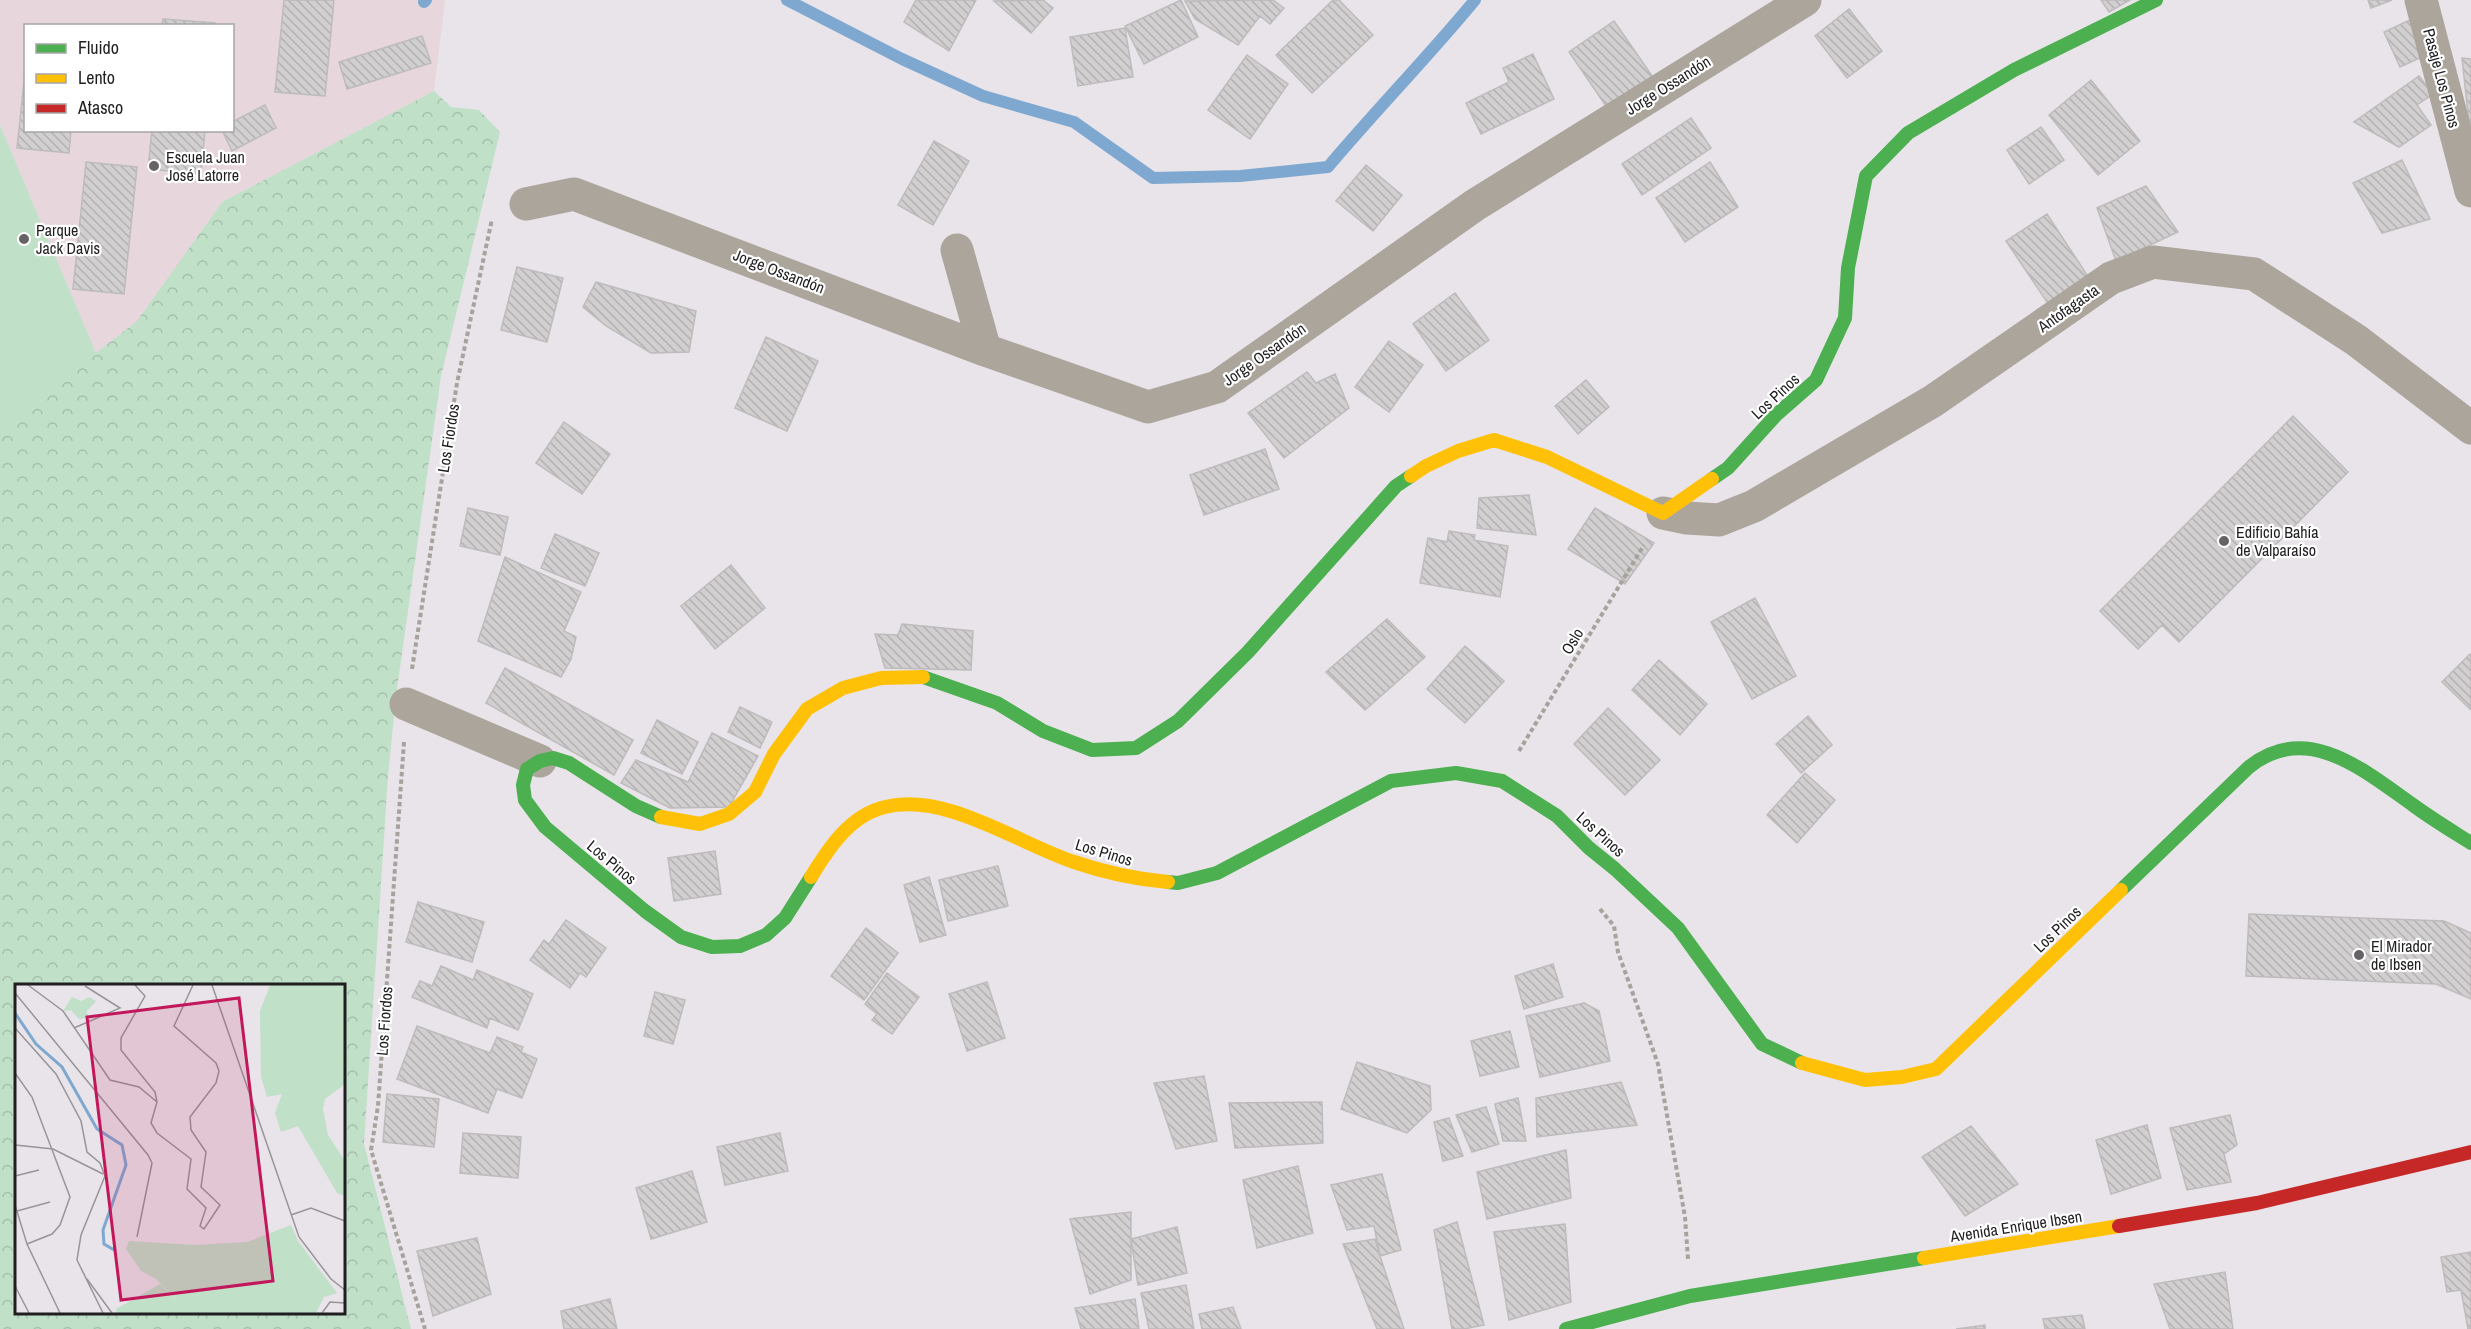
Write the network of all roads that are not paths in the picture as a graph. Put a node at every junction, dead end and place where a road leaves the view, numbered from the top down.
1 (1805, 0) edge
2 (2156, 0) edge
3 (2421, 0) edge
4 (2471, 191) edge
5 (526, 204) road end
6 (957, 250) dead end
7 (985, 350) junction
8 (2471, 428) edge
9 (1663, 513) junction
10 (406, 704) road end
11 (540, 760) junction
12 (2471, 843) edge
13 (2471, 1152) edge
14 (1566, 1329) edge

1 - 7 street, Jorge Ossandón
2 - 9 street, Los Pinos
3 - 4 street, Pasaje Los Pinos
5 - 7 street, Jorge Ossandón
6 - 7 street
8 - 9 street, Antofagasta
9 - 11 street
10 - 11 street
11 - 12 street, Los Pinos
13 - 14 street, Avenida Enrique Ibsen

